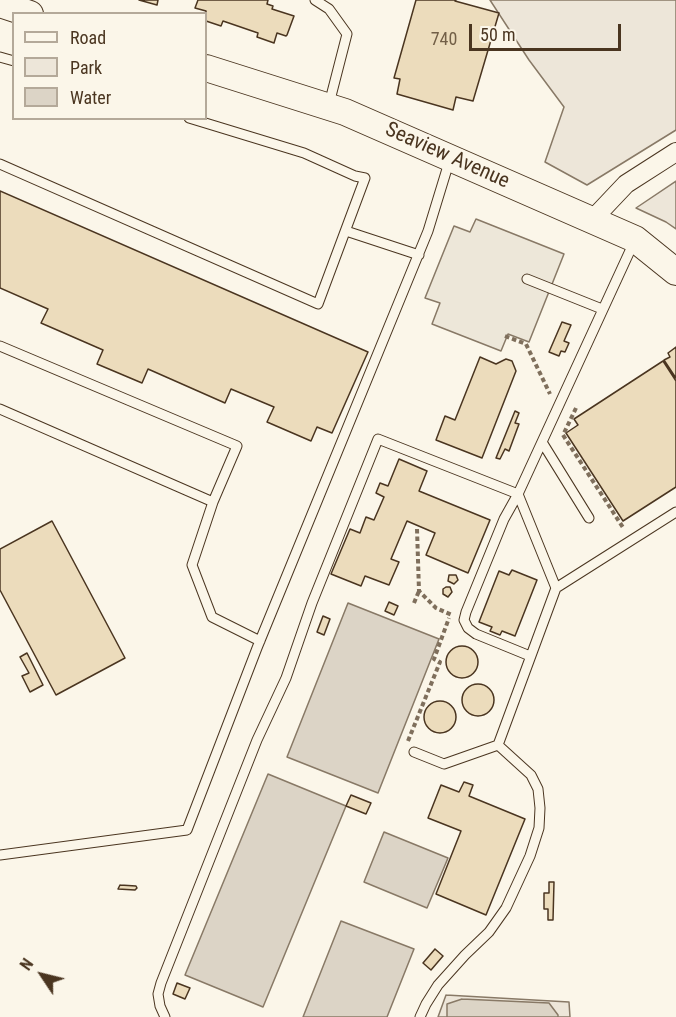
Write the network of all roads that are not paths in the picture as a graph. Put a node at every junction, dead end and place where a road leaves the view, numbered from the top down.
1 (315, 0) edge
2 (0, 4) edge
3 (24, 12) edge
4 (207, 68) edge
5 (328, 106) junction
6 (196, 120) edge
7 (676, 152) edge
8 (450, 158) junction
9 (0, 164) edge
10 (592, 220) junction
11 (346, 231) junction
12 (635, 239) junction
13 (419, 255) junction
14 (676, 272) edge
15 (528, 279) dead end
16 (602, 309) junction
17 (0, 346) edge
18 (0, 409) edge
19 (542, 442) junction
20 (518, 495) junction
21 (213, 502) junction
22 (676, 512) edge
23 (589, 518) dead end
24 (556, 588) junction
25 (260, 641) junction
26 (531, 656) junction
27 (498, 745) junction
28 (410, 749) road end
29 (0, 855) edge
30 (165, 1017) edge
31 (420, 1017) edge

1 - 5 lane
2 - 3 street
4 - 5 street, Seaview Avenue
5 - 8 street, Seaview Avenue
6 - 11 lane
7 - 10 street
8 - 10 street, Seaview Avenue
8 - 13 lane
9 - 11 lane
10 - 12 street, Seaview Avenue
11 - 13 lane
12 - 14 street, Seaview Avenue
12 - 16 lane
13 - 25 lane
15 - 16 lane
16 - 19 lane
17 - 21 lane
18 - 21 lane
19 - 20 lane
19 - 23 lane
20 - 24 lane
20 - 26 lane
20 - 30 lane
21 - 25 lane
22 - 24 lane
24 - 26 lane
25 - 29 lane
26 - 27 lane
27 - 28 lane
27 - 31 lane

